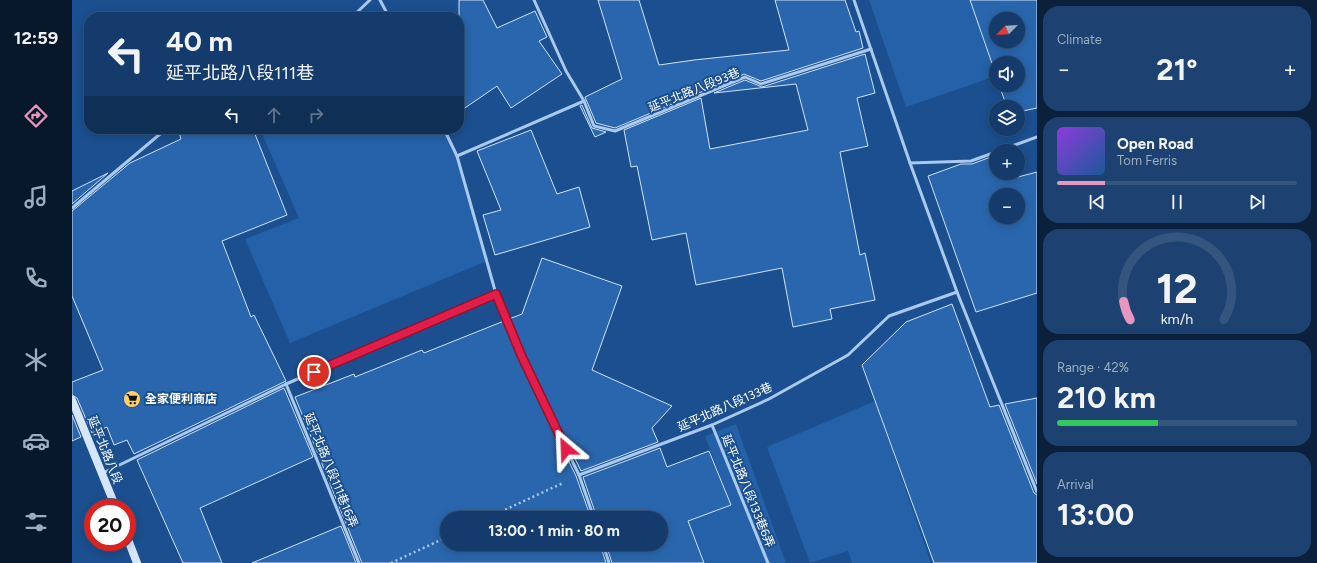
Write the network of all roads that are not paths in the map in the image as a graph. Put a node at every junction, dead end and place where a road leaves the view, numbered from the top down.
1 (370, 0) edge
2 (380, 0) edge
3 (534, 0) edge
4 (854, 0) edge
5 (357, 12) edge
6 (386, 12) edge
7 (871, 49) junction
8 (584, 101) junction
9 (160, 134) edge
10 (446, 134) edge
11 (1037, 137) edge
12 (1017, 144) edge
13 (989, 154) edge
14 (457, 156) junction
15 (910, 163) junction
16 (72, 208) edge
17 (957, 292) junction
18 (496, 294) junction
19 (286, 384) junction
20 (72, 400) edge
21 (712, 425) junction
22 (102, 473) junction
23 (579, 475) junction
24 (1037, 492) edge
25 (112, 499) edge
26 (592, 511) edge
27 (132, 551) edge
28 (605, 551) edge
29 (137, 563) edge
30 (359, 563) edge
31 (609, 563) edge
32 (768, 563) edge

1 - 5 lane
2 - 6 lane
3 - 8 lane, 延平北路八段93巷
4 - 7 lane
7 - 8 lane, 延平北路八段93巷
7 - 15 lane
8 - 14 lane
9 - 16 lane
10 - 14 lane
11 - 12 lane
13 - 15 lane
14 - 18 lane
15 - 17 lane
17 - 21 lane, 延平北路八段133巷
17 - 24 lane
18 - 19 lane
18 - 23 lane
19 - 22 lane
19 - 30 lane, 延平北路八段111巷16弄
20 - 22 street, 延平北路八段
21 - 23 lane, 延平北路八段133巷
21 - 32 lane, 延平北路八段133巷6弄
22 - 25 street, 延平北路八段
23 - 26 lane
27 - 29 street
28 - 31 lane

